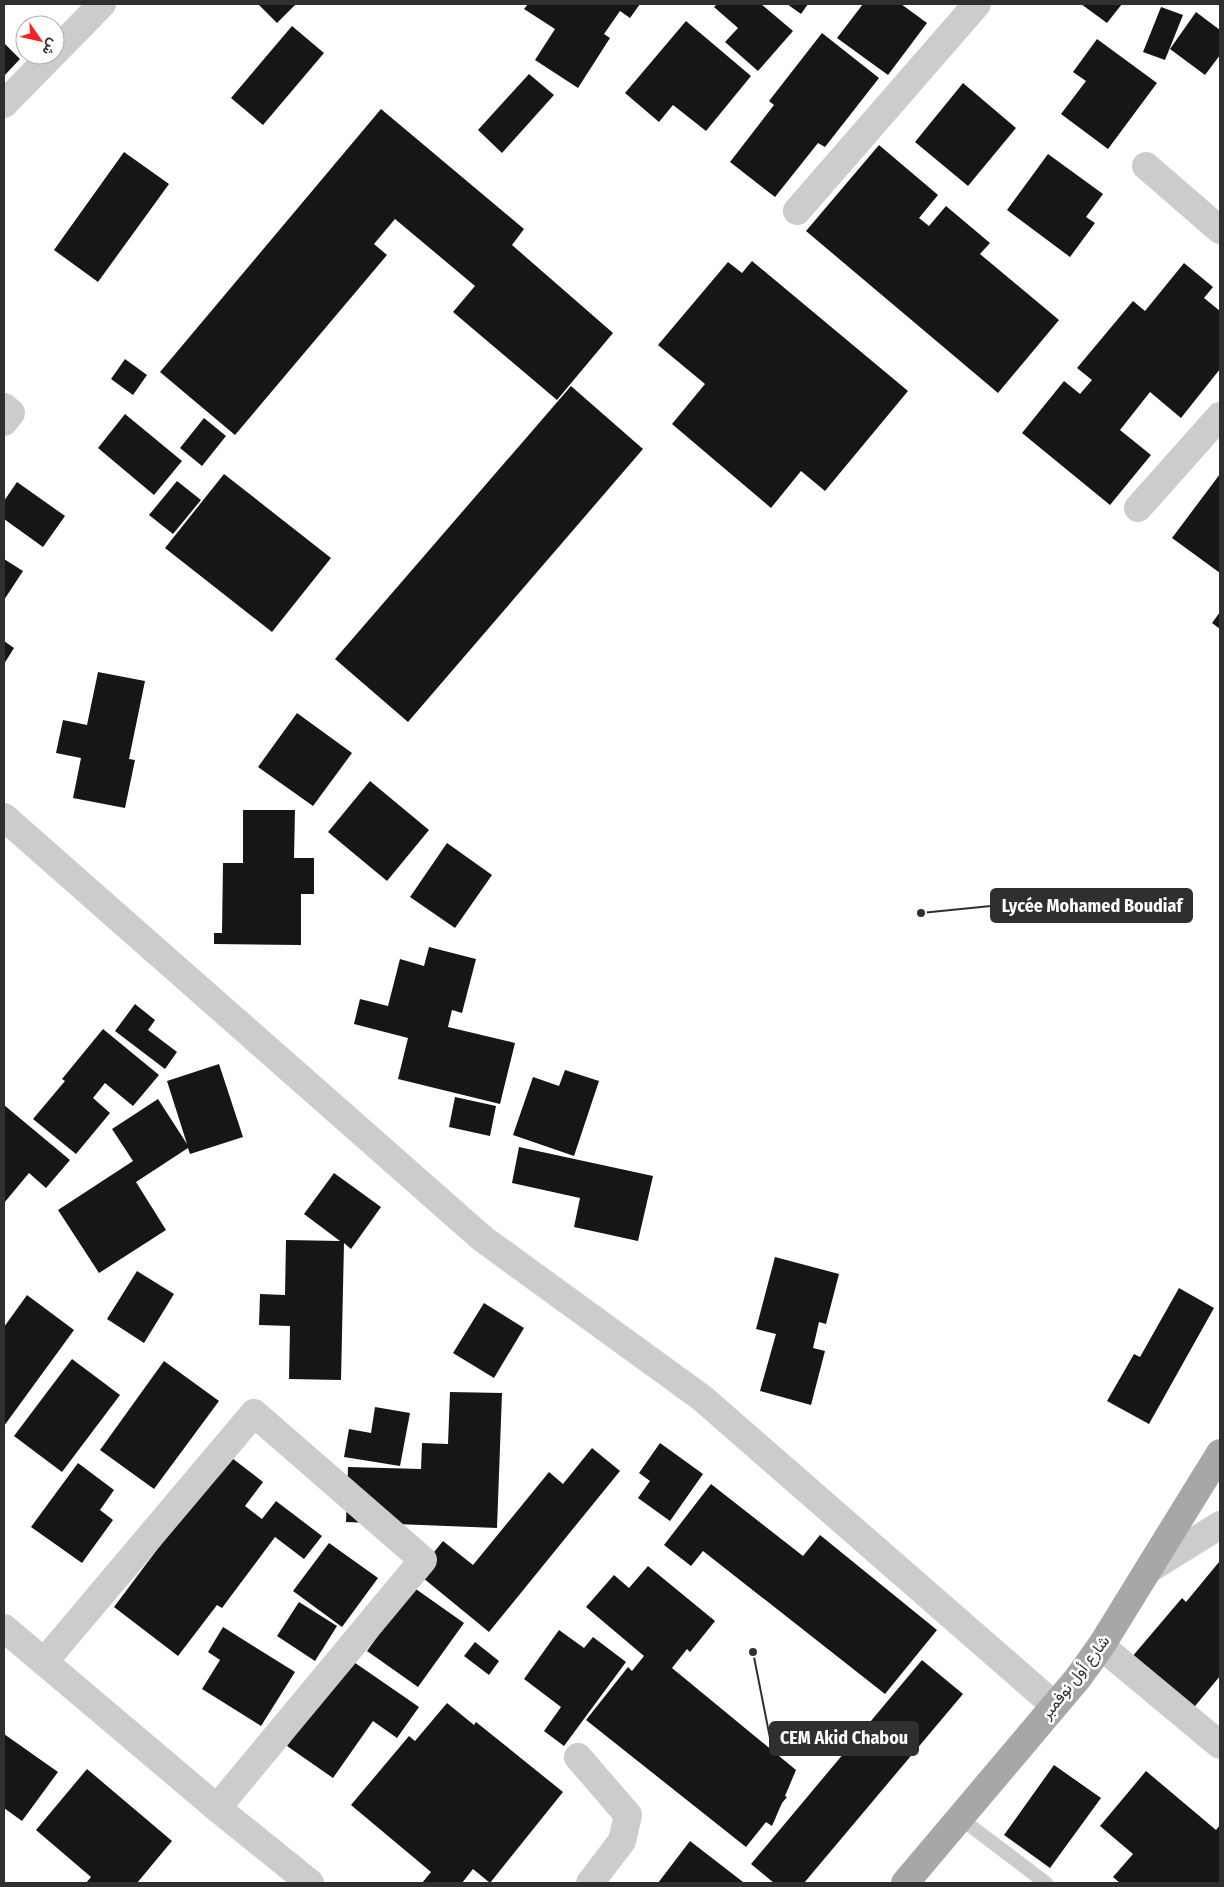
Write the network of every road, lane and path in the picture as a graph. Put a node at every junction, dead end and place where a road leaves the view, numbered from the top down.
1 (102, 4) edge
2 (977, 4) edge
3 (65, 42) edge
4 (42, 65) edge
5 (4, 104) edge
6 (1146, 166) dead end
7 (797, 211) dead end
8 (1220, 230) edge
9 (4, 407) edge
10 (1220, 416) edge
11 (4, 422) edge
12 (1138, 508) dead end
13 (4, 817) edge
14 (1220, 1453) edge
15 (1220, 1525) edge
16 (1148, 1570) junction
17 (4, 1628) edge
18 (1101, 1646) junction
19 (44, 1662) junction
20 (1054, 1705) junction
21 (1220, 1745) edge
22 (578, 1756) dead end
23 (217, 1808) junction
24 (960, 1818) junction
25 (310, 1883) edge
26 (590, 1883) edge
27 (905, 1883) edge
28 (1046, 1883) edge

1 - 3 street
2 - 7 street
4 - 5 street
6 - 8 street
9 - 11 street
10 - 12 street
13 - 20 street
14 - 16 main road, شارع أول نوفمبر
15 - 16 street
16 - 18 main road, شارع أول نوفمبر
17 - 19 street
18 - 20 main road, شارع أول نوفمبر
18 - 21 street
19 - 23 street
19 - 23 street
20 - 24 main road, شارع أول نوفمبر
22 - 26 street
23 - 25 street
24 - 27 main road, شارع أول نوفمبر
24 - 28 lane

